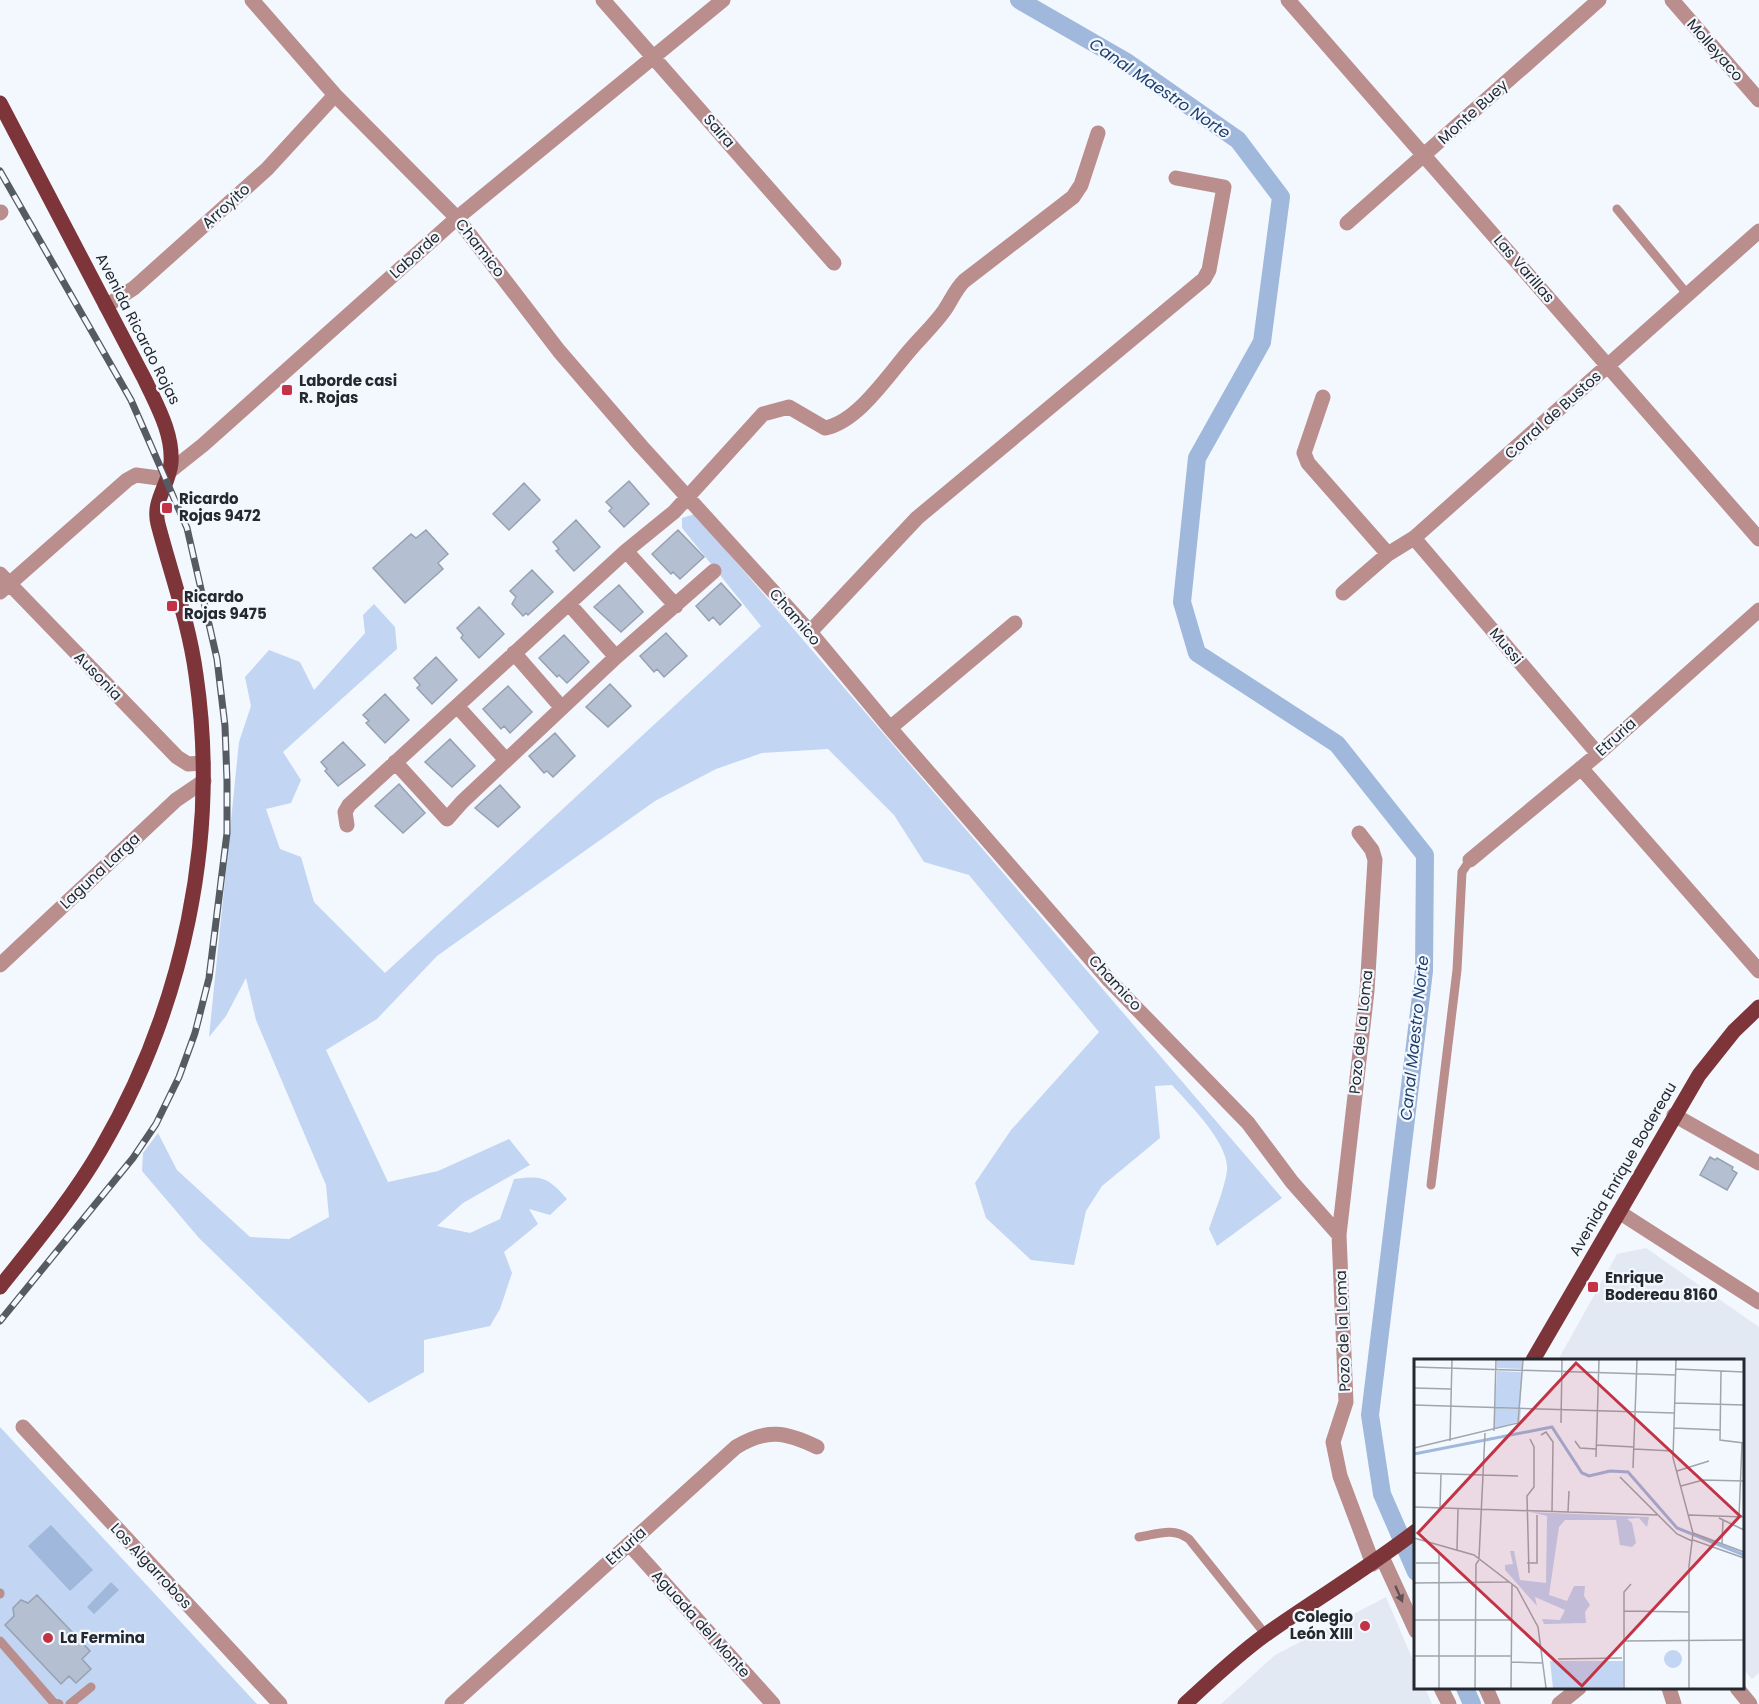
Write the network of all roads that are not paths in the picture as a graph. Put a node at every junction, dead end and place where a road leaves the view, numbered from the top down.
1 (252, 0) edge
2 (603, 0) edge
3 (723, 0) edge
4 (1288, 0) edge
5 (1599, 0) edge
6 (1672, 0) edge
7 (654, 57) junction
8 (335, 95) junction
9 (1759, 100) edge
10 (0, 103) edge
11 (1098, 133) dead end
12 (1424, 155) junction
13 (1176, 178) dead end
14 (1617, 209) dead end
15 (457, 218) junction
16 (1347, 223) dead end
17 (1759, 231) edge
18 (834, 263) dead end
19 (1688, 295) junction
20 (106, 306) junction
21 (1609, 366) junction
22 (1323, 398) dead end
23 (168, 476) junction
24 (689, 497) junction
25 (1414, 538) junction
26 (1759, 539) edge
27 (626, 551) junction
28 (1388, 554) junction
29 (714, 571) dead end
30 (3, 584) edge
31 (1343, 593) dead end
32 (569, 604) junction
33 (675, 606) junction
34 (1759, 610) edge
35 (1015, 622) dead end
36 (810, 632) junction
37 (514, 653) junction
38 (616, 657) junction
39 (457, 706) junction
40 (562, 708) junction
41 (890, 728) junction
42 (1598, 754) junction
43 (506, 760) junction
44 (395, 762) junction
45 (203, 764) junction
46 (1581, 768) junction
47 (204, 781) junction
48 (347, 825) dead end
49 (1359, 833) dead end
50 (1470, 860) joint
51 (0, 965) edge
52 (1759, 971) edge
53 (1759, 1006) edge
54 (1674, 1115) junction
55 (1759, 1163) edge
56 (1431, 1185) dead end
57 (1618, 1212) junction
58 (1339, 1234) junction
59 (0, 1287) edge
60 (1759, 1302) edge
61 (1534, 1359) edge
62 (23, 1427) dead end
63 (817, 1447) dead end
64 (1414, 1534) edge
65 (1139, 1538) dead end
66 (629, 1544) junction
67 (1378, 1561) junction
68 (1414, 1627) edge
69 (1266, 1635) junction
70 (0, 1641) edge
71 (91, 1687) dead end
72 (1442, 1689) edge
73 (1486, 1689) edge
74 (1579, 1689) edge
75 (1669, 1689) edge
76 (1738, 1689) edge
77 (1759, 1697) edge
78 (460, 1701) edge
79 (59, 1704) edge
80 (70, 1704) edge
81 (280, 1704) edge
82 (773, 1704) edge
83 (1185, 1704) edge
84 (1449, 1704) edge
85 (1493, 1704) edge
86 (1559, 1704) edge
87 (1674, 1704) edge
88 (1751, 1704) edge

1 - 8 street, Chamico
2 - 7 street, Saira
3 - 7 street, Laborde
4 - 12 street, Las Varillas
5 - 12 street, Monte Buey
6 - 9 street, Molleyaco
7 - 15 street, Laborde
7 - 18 street, Saira
8 - 15 street, Chamico
8 - 20 street, Arroyito
10 - 20 main road, Avenida Ricardo Rojas
11 - 24 street
12 - 16 street, Monte Buey
12 - 21 street, Las Varillas
13 - 36 street
14 - 19 lane
15 - 23 street, Laborde
15 - 24 street, Chamico
17 - 19 street, Corral de Bustos
19 - 21 street, Corral de Bustos
20 - 23 main road, Avenida Ricardo Rojas
21 - 25 street, Corral de Bustos
21 - 26 street, Las Varillas
22 - 28 street
23 - 30 street
23 - 45 main road, Avenida Ricardo Rojas
24 - 27 street
24 - 36 street, Chamico
25 - 28 street, Corral de Bustos
25 - 42 street, Mussi
27 - 32 street
27 - 33 street
28 - 31 street, Corral de Bustos
29 - 33 street
30 - 45 street, Ausonia
32 - 37 street
32 - 38 street
33 - 38 street
34 - 42 street, Etruria
35 - 41 street
36 - 41 street, Chamico
37 - 39 street
37 - 40 street
38 - 40 street
39 - 43 street
39 - 44 street
40 - 43 street
41 - 58 street, Chamico
42 - 46 street, Etruria
43 - 44 street
44 - 48 street
45 - 47 main road, Avenida Ricardo Rojas
46 - 50 street, Etruria
46 - 52 street
47 - 51 street, Laguna Larga
47 - 59 main road, Avenida Ricardo Rojas
49 - 58 street, Pozo de La Loma
50 - 56 lane
53 - 54 main road, Avenida Enrique Bodereau
54 - 55 street
54 - 57 main road, Avenida Enrique Bodereau
57 - 60 street
57 - 61 main road, Avenida Enrique Bodereau
58 - 67 street, Pozo de la Loma
62 - 81 street, Los Algarrobos
63 - 66 street, Etruria
64 - 67 main road
65 - 69 lane
66 - 78 street, Etruria
66 - 82 street, Aguada del Monte
67 -> 68 street, Pozo de la Loma
67 - 69 main road
69 - 83 main road
70 - 79 lane
71 - 80 lane
72 - 84 street
73 - 85 street
74 - 86 street
75 - 87 street
76 - 88 street
77 - 88 street

